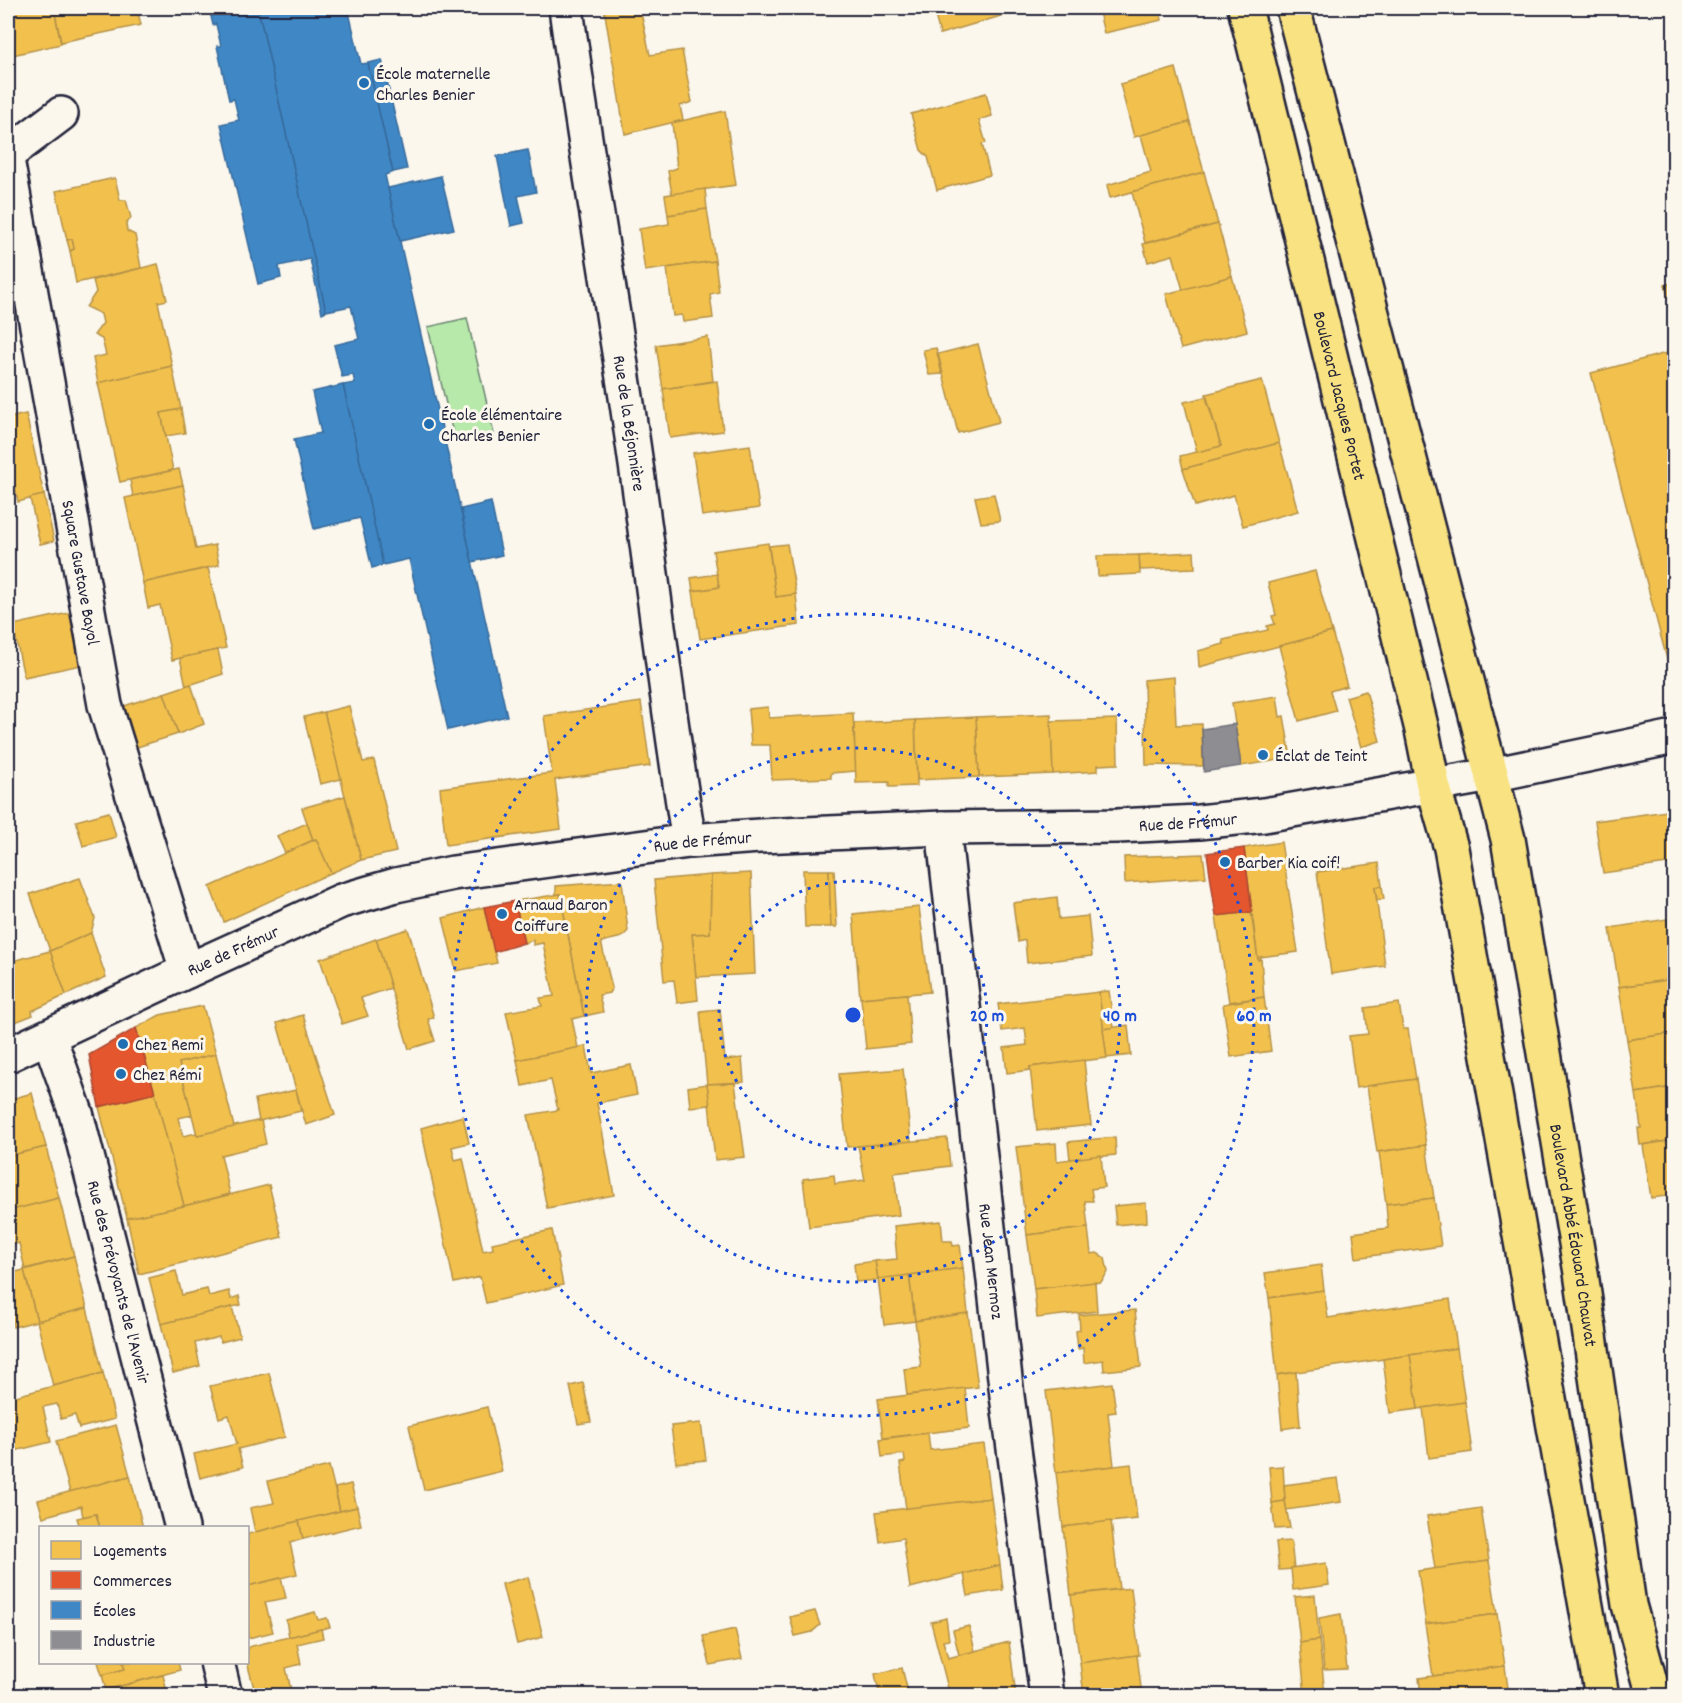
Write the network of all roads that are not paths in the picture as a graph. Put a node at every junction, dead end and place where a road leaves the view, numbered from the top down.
1 (566, 8) edge
2 (1245, 8) edge
3 (1293, 8) edge
4 (61, 114) dead end
5 (8, 153) edge
6 (8, 165) edge
7 (1674, 737) edge
8 (1491, 775) junction
9 (1433, 785) junction
10 (943, 828) junction
11 (689, 841) junction
12 (187, 971) junction
13 (50, 1037) junction
14 (8, 1055) edge
15 (182, 1526) edge
16 (217, 1664) edge
17 (225, 1695) edge
18 (1047, 1695) edge
19 (1602, 1695) edge
20 (1654, 1695) edge

1 - 11 street, Rue de la Béjonnière
2 - 9 main road, Boulevard Jacques Portet
3 - 8 main road
4 - 5 street
6 - 12 street, Square Gustave Bayol
7 - 8 street, Rue de Frémur
8 - 9 street, Rue de Frémur
8 - 20 main road, Boulevard Abbé Édouard Chauvat
9 - 10 street, Rue de Frémur
9 - 19 main road
10 - 11 street, Rue de Frémur
10 - 18 street, Rue Jean Mermoz
11 - 12 street, Rue de Frémur
12 - 13 street, Rue de Frémur
13 - 14 street, Rue de Frémur
13 - 15 street, Rue des Prévoyants de l'Avenir
16 - 17 street

